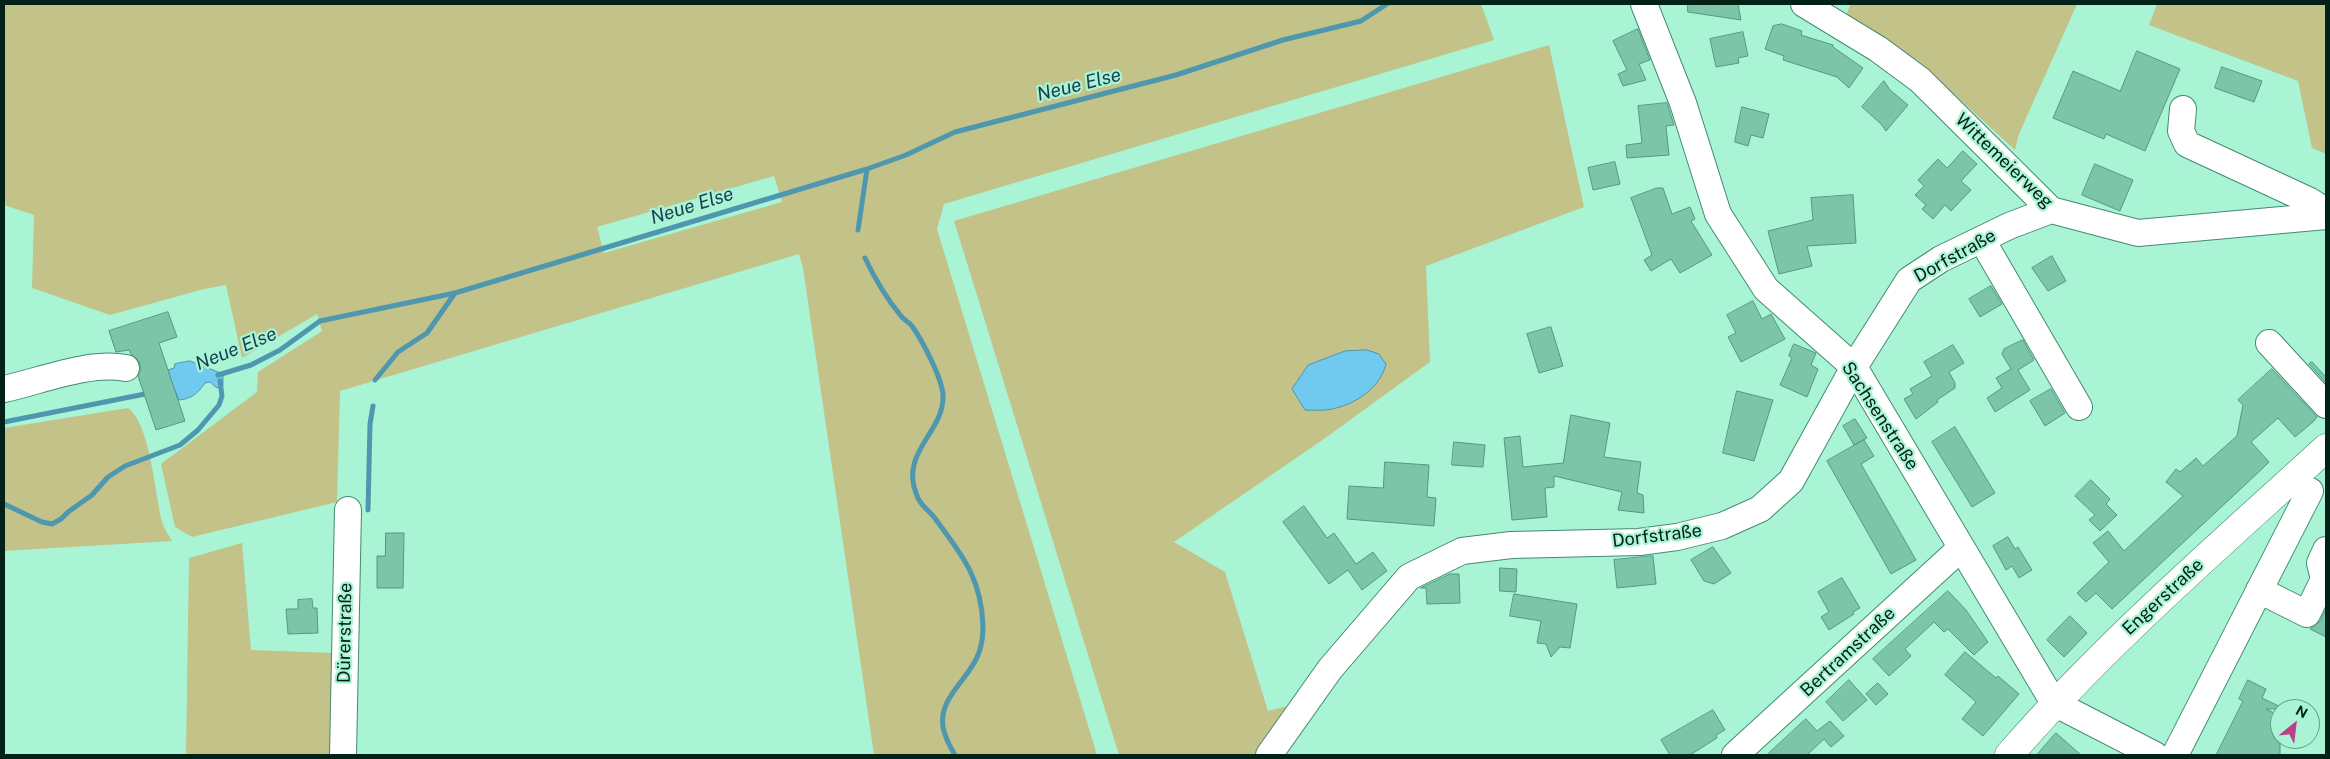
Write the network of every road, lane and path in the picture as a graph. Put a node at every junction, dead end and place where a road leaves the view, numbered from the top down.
1 (1644, 4) edge
2 (1804, 4) edge
3 (1832, 11) edge
4 (2184, 109) dead end
5 (2051, 210) junction
6 (2326, 211) edge
7 (2326, 216) edge
8 (1982, 240) junction
9 (2269, 344) dead end
10 (1854, 367) junction
11 (126, 368) dead end
12 (4, 389) edge
13 (2326, 405) edge
14 (2079, 407) dead end
15 (2326, 449) edge
16 (2310, 489) edge
17 (348, 510) dead end
18 (1961, 548) junction
19 (2326, 550) edge
20 (2260, 590) junction
21 (2054, 703) junction
22 (343, 755) edge
23 (1269, 755) edge
24 (1735, 755) edge
25 (2009, 755) edge
26 (2155, 755) edge
27 (2175, 755) edge

1 - 10 street, Sachsenstraße
2 - 3 street, Wittemeierweg
3 - 5 street, Wittemeierweg
4 - 6 street
5 - 7 street, Wittemeierweg
5 - 8 street, Dorfstraße
8 - 10 street, Dorfstraße
8 - 14 street
9 - 13 street
10 - 18 street, Sachsenstraße
10 - 23 street, Dorfstraße
11 - 12 street
15 - 16 main road, Engerstraße
16 - 20 street
16 - 21 main road, Engerstraße
17 - 22 street, Dürerstraße
18 - 21 street, Sachsenstraße
18 - 24 street, Bertramstraße
19 - 20 street
20 - 27 street
21 - 25 main road, Engerstraße
21 - 26 street

